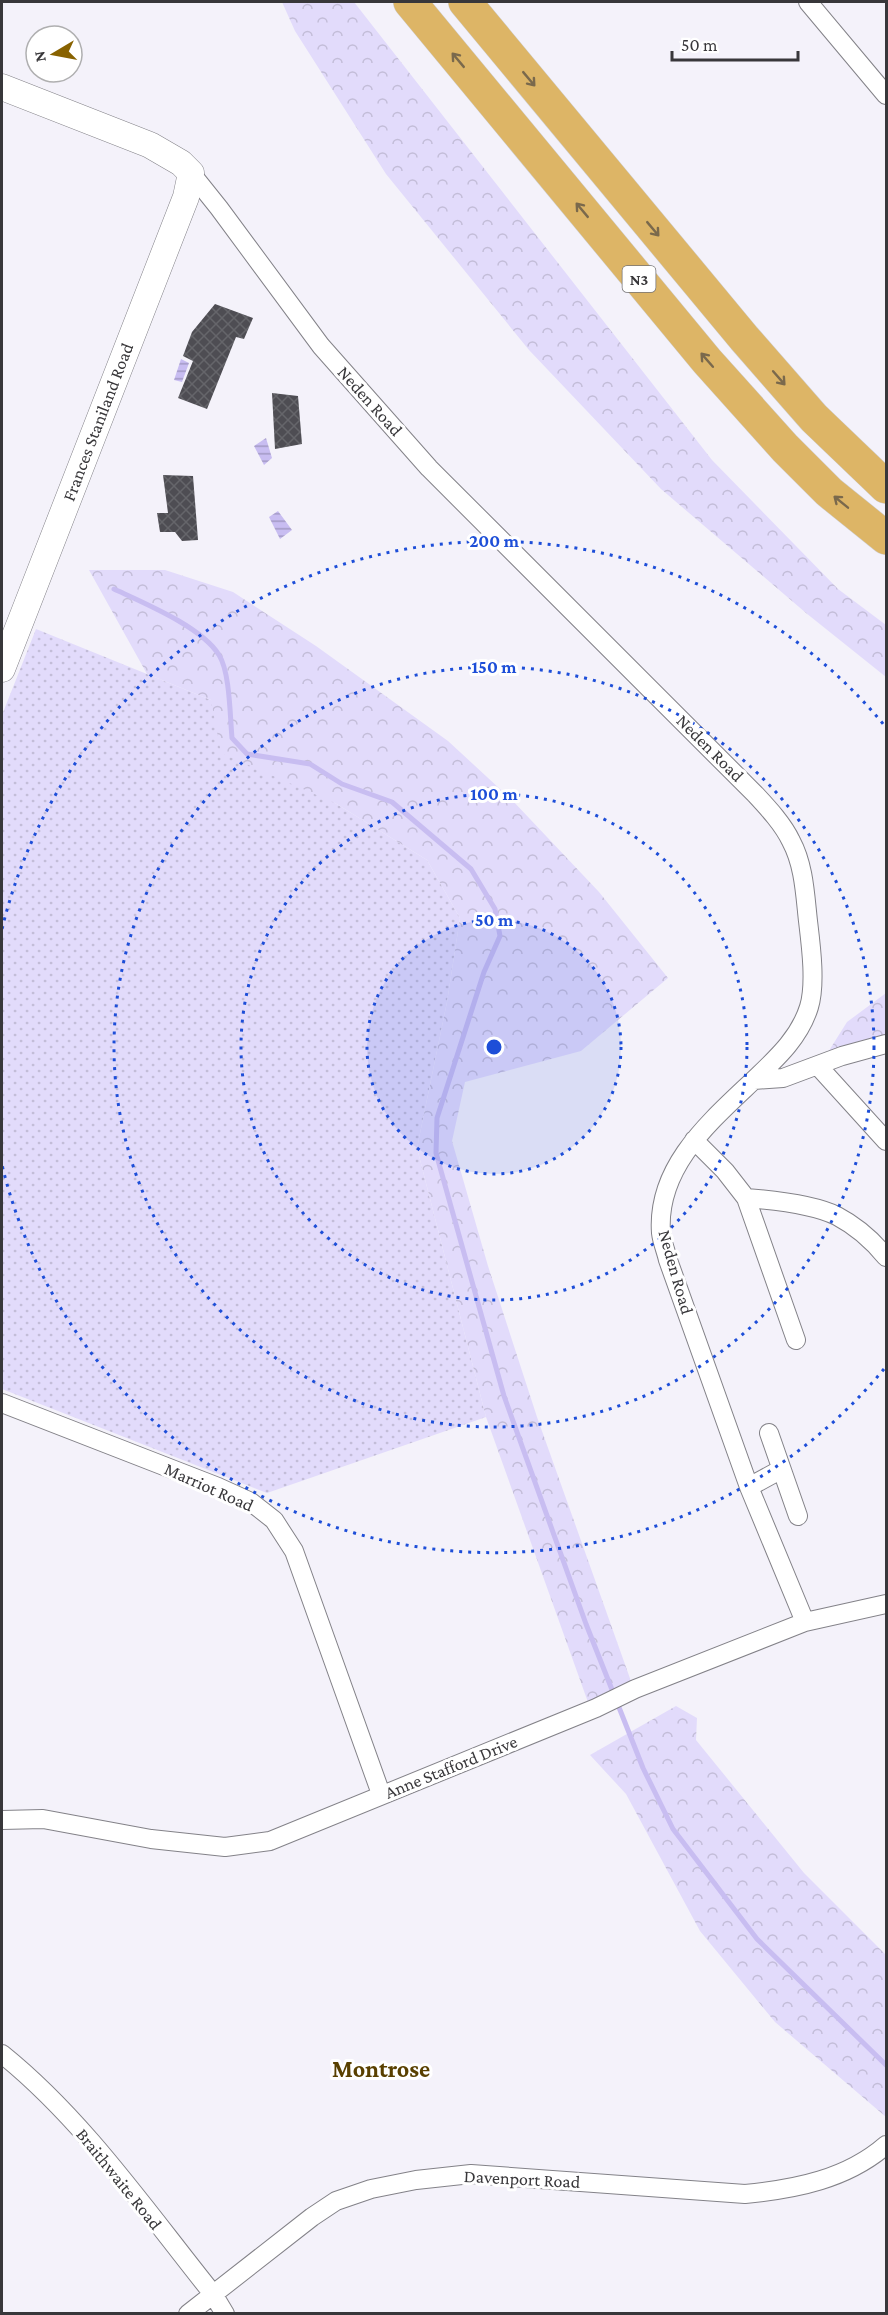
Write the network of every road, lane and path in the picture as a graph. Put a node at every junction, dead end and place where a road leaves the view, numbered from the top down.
1 (410, 2) edge
2 (465, 2) edge
3 (808, 2) edge
4 (2, 87) edge
5 (886, 95) edge
6 (191, 173) junction
7 (886, 487) edge
8 (886, 538) edge
9 (2, 669) edge
10 (886, 1044) edge
11 (818, 1066) junction
12 (754, 1080) junction
13 (694, 1140) junction
14 (886, 1141) edge
15 (746, 1198) junction
16 (886, 1257) edge
17 (796, 1340) dead end
18 (2, 1403) edge
19 (769, 1433) dead end
20 (780, 1470) junction
21 (749, 1487) junction
22 (798, 1515) dead end
23 (886, 1604) edge
24 (805, 1622) junction
25 (381, 1794) junction
26 (2, 1820) edge
27 (2, 2054) edge
28 (886, 2145) edge
29 (213, 2294) junction
30 (188, 2313) edge
31 (225, 2313) edge

8 -> 1 highway, N3
2 -> 7 highway, N3
3 - 5 street
4 - 6 street, Neden Road
6 - 9 street, Frances Staniland Road
6 - 12 street, Neden Road
10 - 11 street
11 - 12 street
11 - 14 street
12 - 13 street, Neden Road
13 - 15 street
13 - 21 street, Neden Road
15 - 16 street
15 - 17 street
18 - 25 street, Marriot Road
19 - 20 street
20 - 21 street
20 - 22 street
21 - 24 street, Neden Road
23 - 24 street, Anne Stafford Drive
24 - 25 street, Anne Stafford Drive
25 - 26 street, Anne Stafford Drive
27 - 29 street, Braithwaite Road
28 - 29 street, Davenport Road
29 - 30 street, Davenport Road
29 - 31 street, Braithwaite Road

